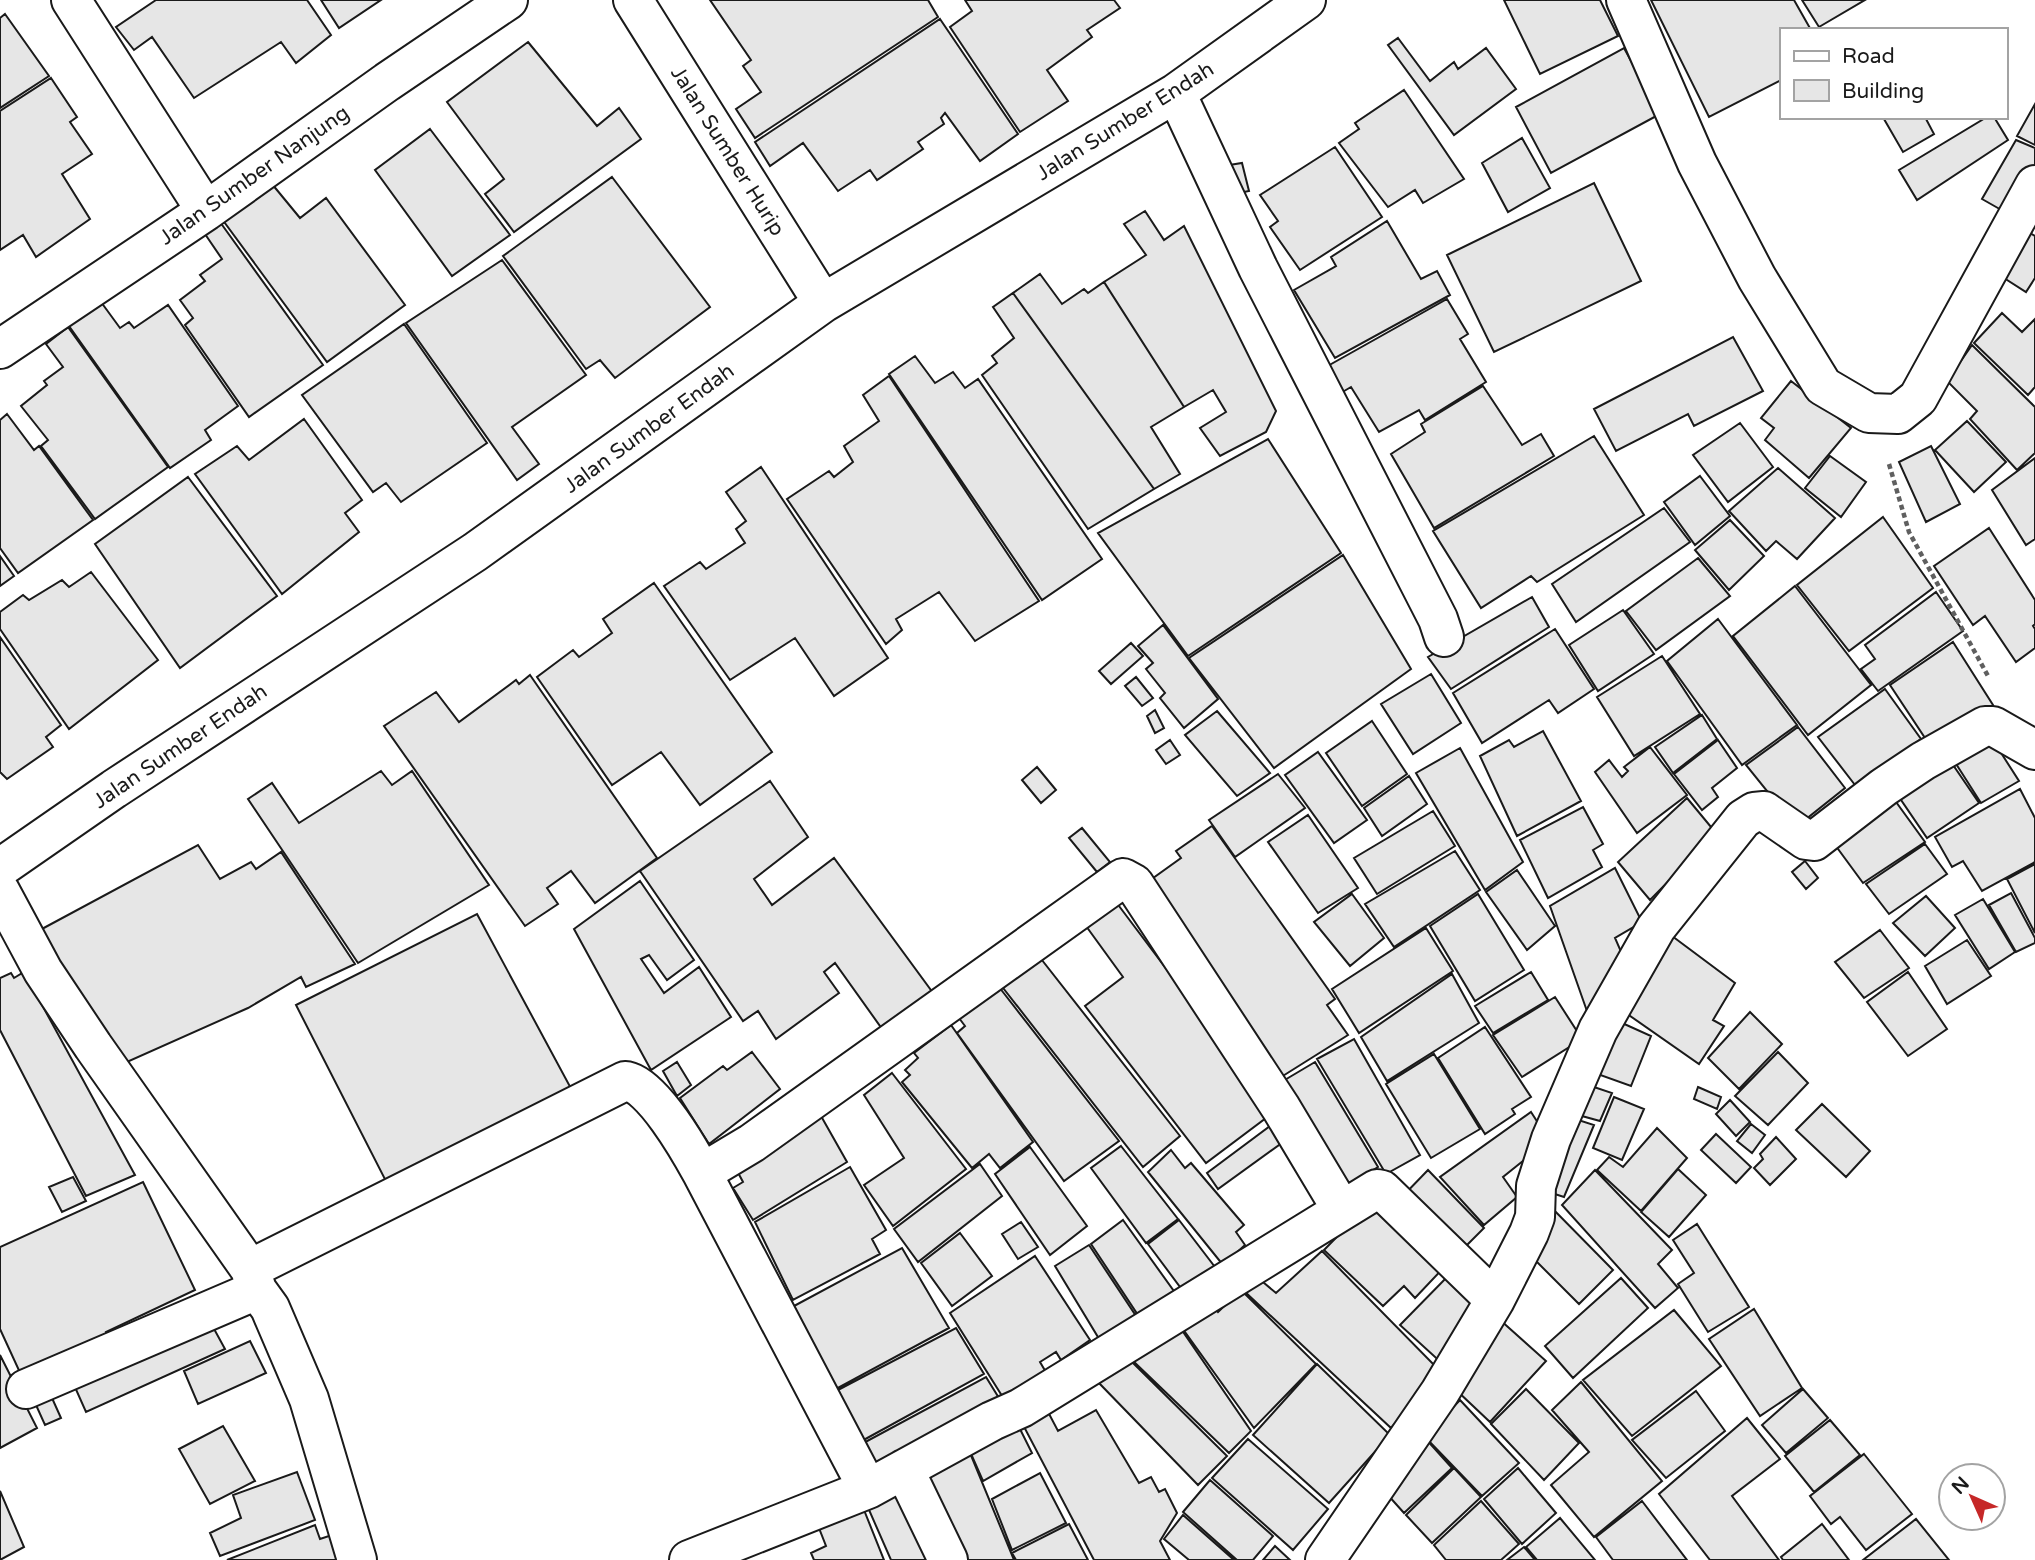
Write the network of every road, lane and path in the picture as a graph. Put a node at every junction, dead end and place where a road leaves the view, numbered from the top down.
1 (71, 0) edge
2 (508, 0) edge
3 (633, 0) edge
4 (1306, 0) edge
5 (1626, 0) edge
6 (1176, 93) junction
7 (2035, 185) edge
8 (206, 211) junction
9 (823, 303) junction
10 (0, 349) edge
11 (1898, 414) junction
12 (1444, 637) dead end
13 (1993, 726) junction
14 (2035, 750) edge
15 (0, 868) edge
16 (0, 891) edge
17 (702, 1173) junction
18 (1342, 1210) junction
19 (254, 1280) junction
20 (1495, 1300) junction
21 (26, 1389) dead end
22 (904, 1469) junction
23 (868, 1489) junction
24 (357, 1560) edge
25 (689, 1560) edge
26 (948, 1560) edge
27 (1325, 1560) edge

1 - 8 street
2 - 8 street, Jalan Sumber Nanjung
3 - 9 street, Jalan Sumber Hurip
4 - 6 street, Jalan Sumber Endah
5 - 11 street
6 - 9 street, Jalan Sumber Endah
6 - 12 street
7 - 11 street
8 - 10 street, Jalan Sumber Nanjung
9 - 15 street, Jalan Sumber Endah
11 - 13 path
13 - 14 street
13 - 20 street
16 - 19 street
17 - 18 street
17 - 19 street
17 - 23 street
18 - 20 street
18 - 22 street
19 - 21 street
19 - 24 street
20 - 27 street
22 - 23 street
22 - 26 street
23 - 25 street

